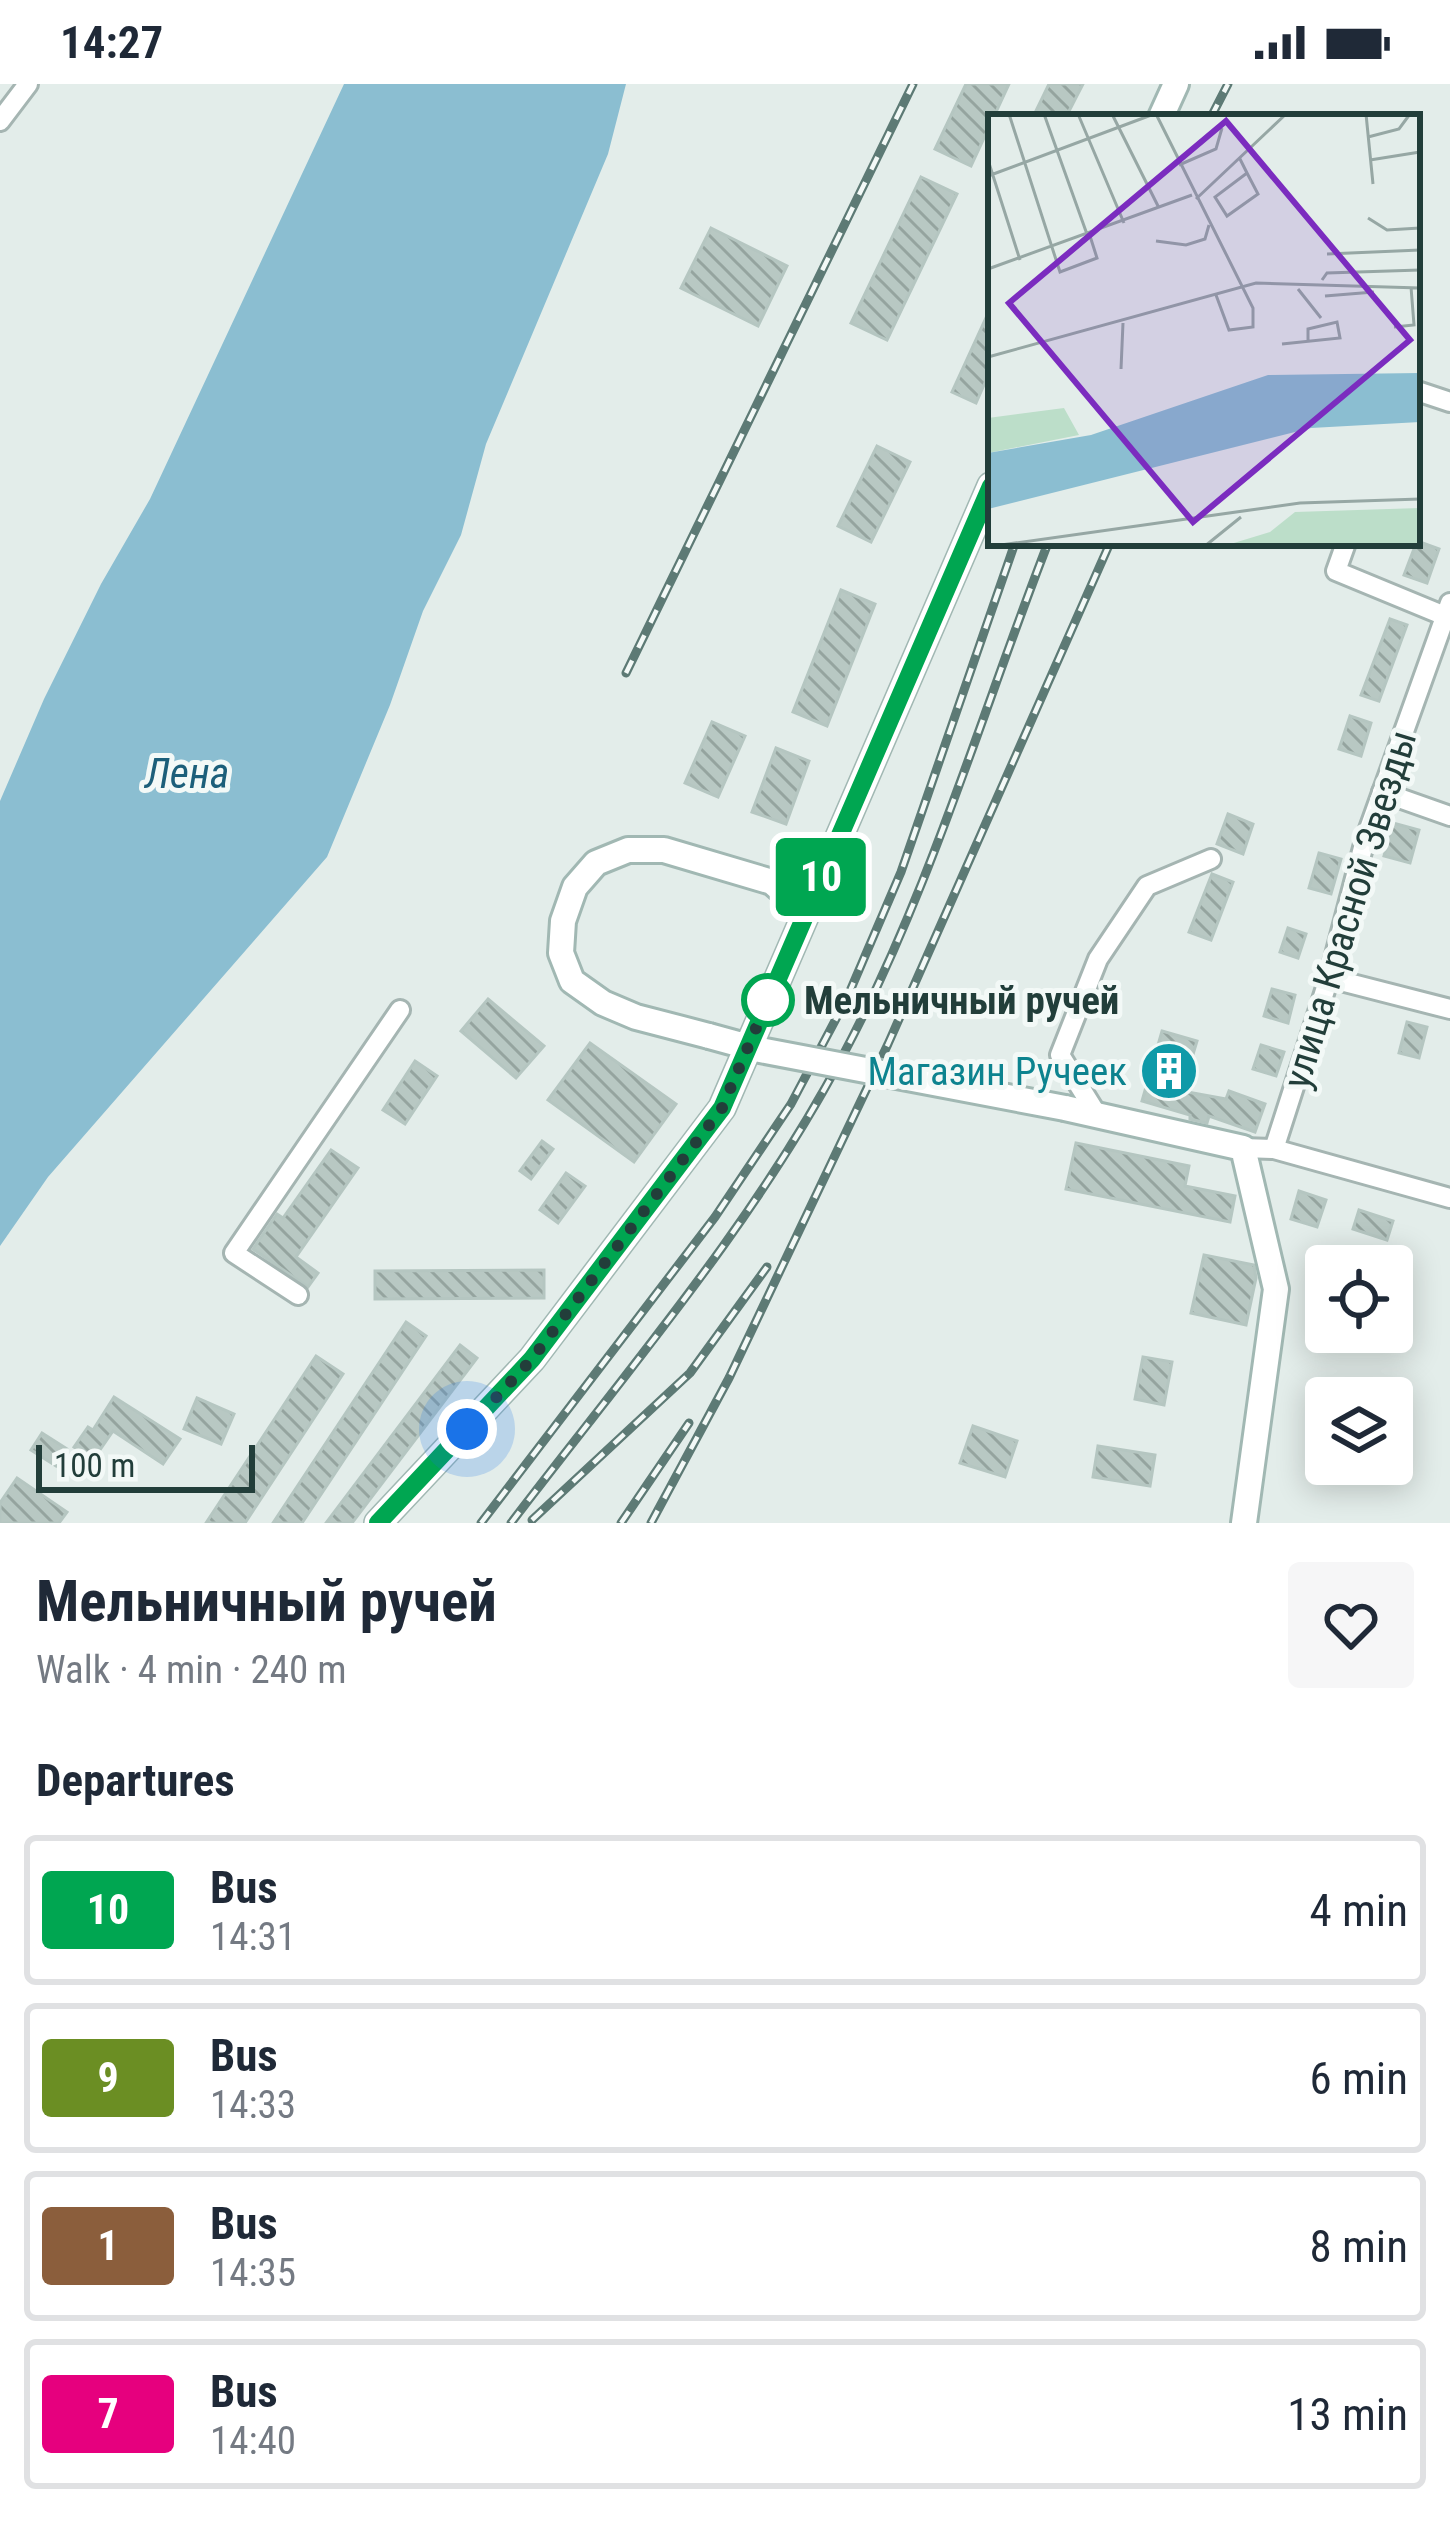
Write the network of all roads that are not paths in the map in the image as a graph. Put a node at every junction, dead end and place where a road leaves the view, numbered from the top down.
1 (28, 84) edge
2 (1175, 84) edge
3 (1161, 114) edge
4 (0, 121) edge
5 (1420, 392) edge
6 (1450, 403) edge
7 (988, 493) edge
8 (1345, 546) edge
9 (1448, 609) edge
10 (1382, 792) junction
11 (1450, 816) edge
12 (1210, 859) dead end
13 (822, 875) junction
14 (772, 882) junction
15 (806, 912) junction
16 (1329, 978) junction
17 (1450, 1009) edge
18 (400, 1010) dead end
19 (1098, 1116) junction
20 (1243, 1148) junction
21 (1274, 1148) junction
22 (1450, 1198) edge
23 (298, 1295) dead end
24 (378, 1523) edge
25 (1244, 1523) edge

1 - 4 street
2 - 3 street
5 - 6 street
7 - 13 street
8 - 9 street
9 - 10 street, улица Красной Звезды
10 - 11 street
10 - 16 street, улица Красной Звезды
12 - 19 street
13 - 14 street
13 - 15 street
14 - 15 street
14 - 19 street, bridge
15 - 24 street
16 - 17 street
16 - 21 street, улица Красной Звезды
18 - 23 street
19 - 20 street
20 - 21 street
20 - 25 street
21 - 22 street

